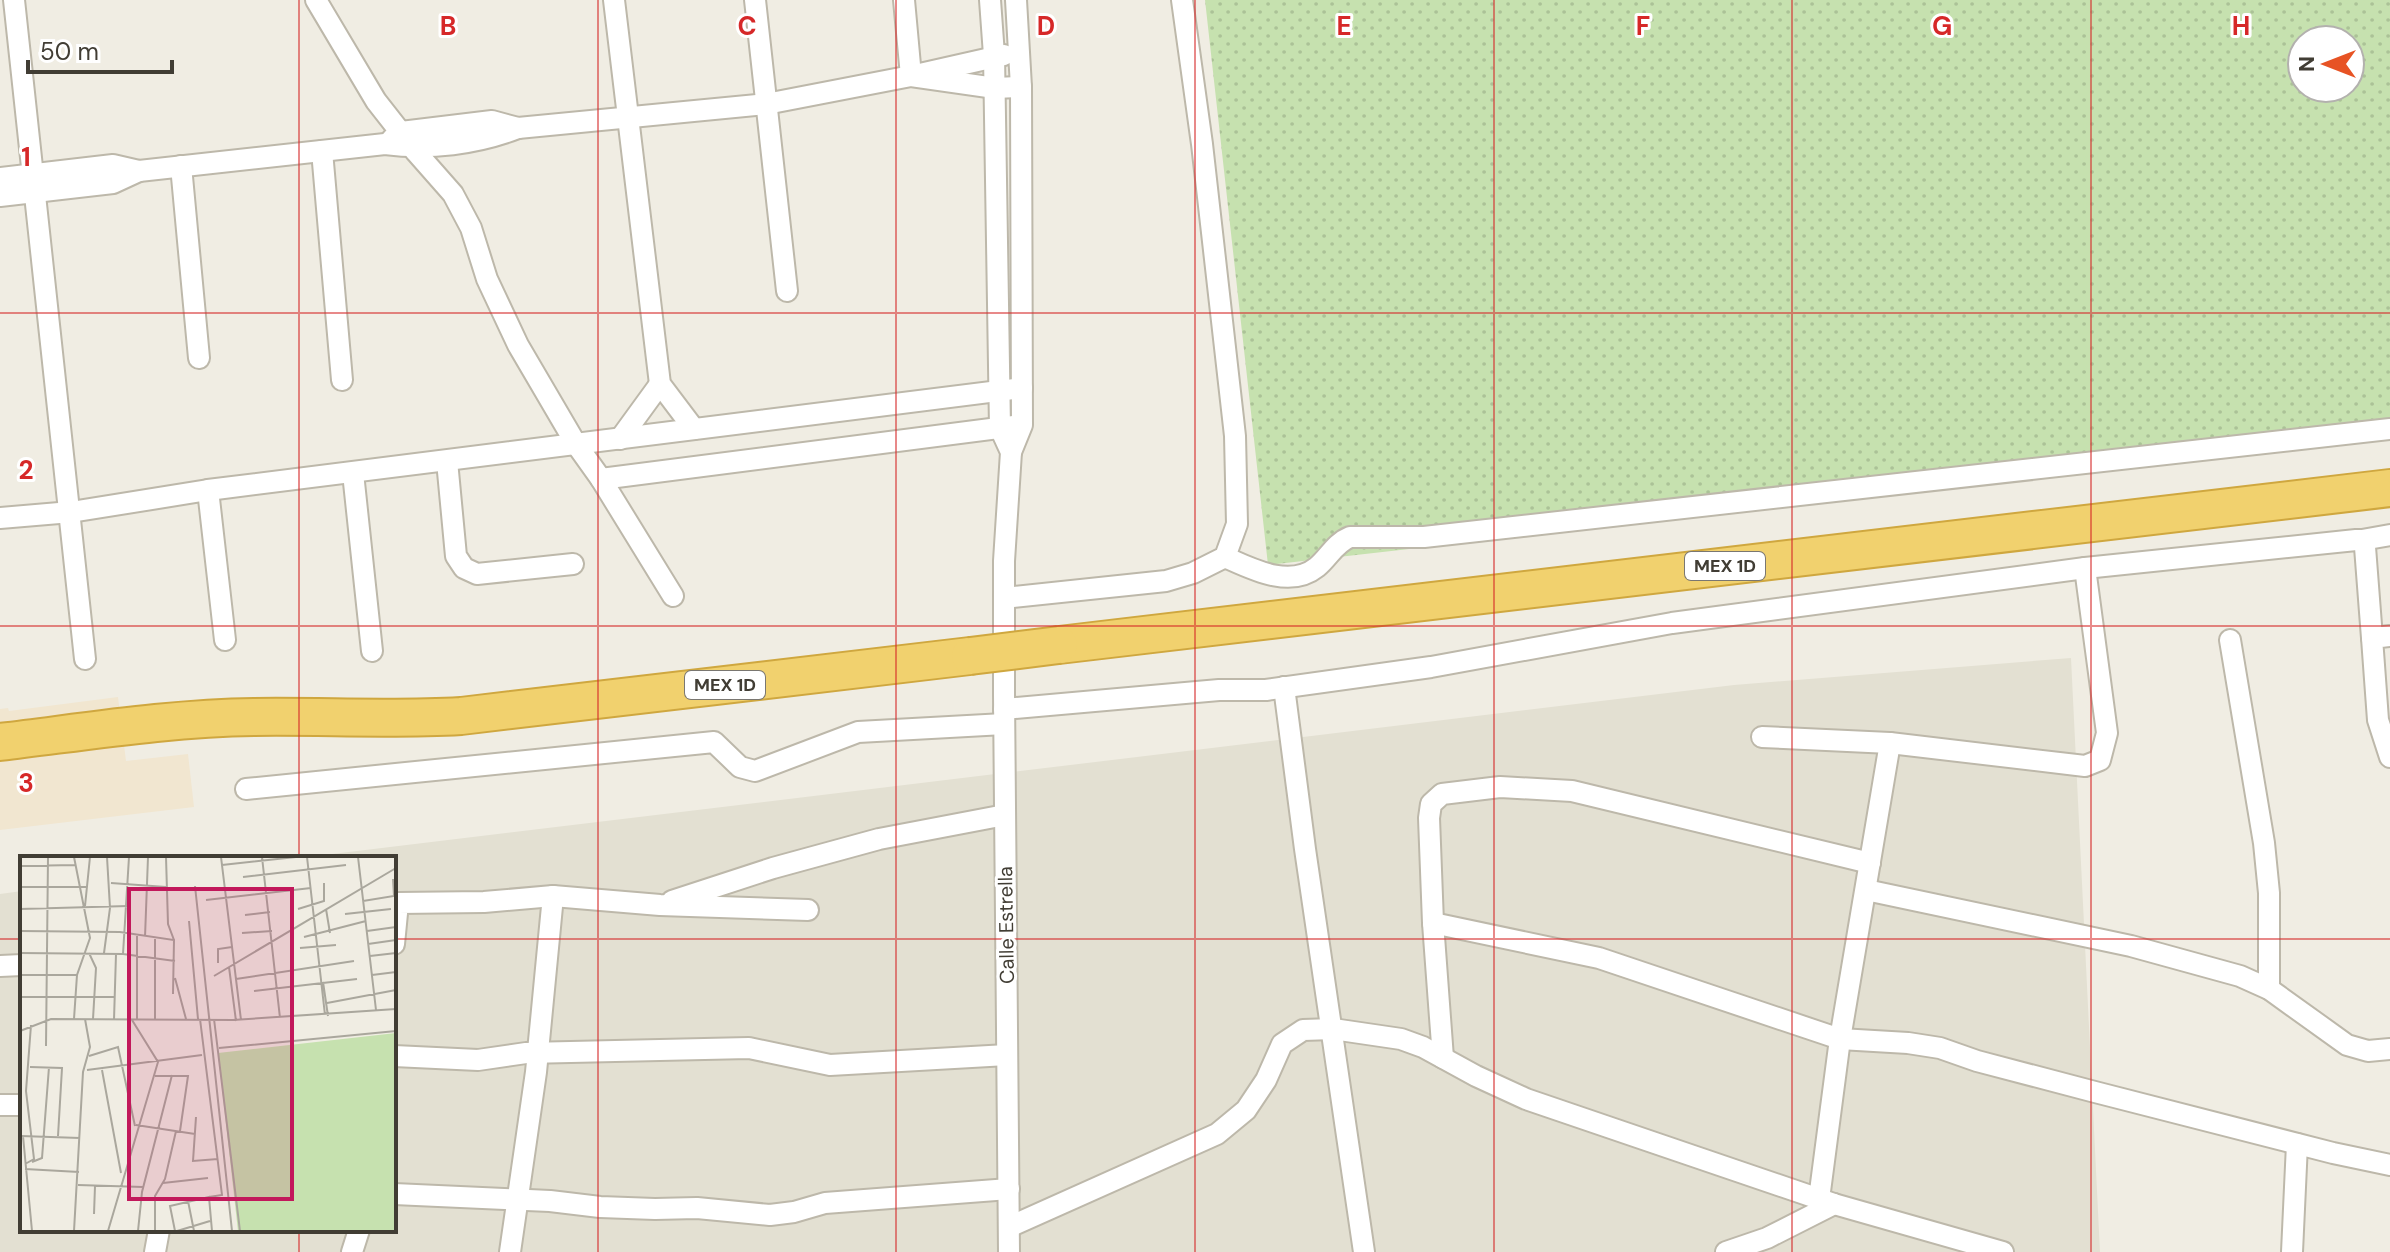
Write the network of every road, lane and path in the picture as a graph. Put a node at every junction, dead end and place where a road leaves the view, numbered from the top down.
1 (14, 0) edge
2 (316, 0) edge
3 (614, 0) edge
4 (755, 0) edge
5 (904, 0) edge
6 (990, 0) edge
7 (1016, 0) edge
8 (1182, 0) edge
9 (1020, 54) junction
10 (994, 55) junction
11 (911, 76) junction
12 (1021, 87) junction
13 (995, 88) junction
14 (766, 104) junction
15 (628, 117) junction
16 (399, 142) junction
17 (322, 151) junction
18 (181, 166) junction
19 (0, 178) edge
20 (35, 183) junction
21 (0, 196) edge
22 (787, 291) dead end
23 (199, 358) dead end
24 (342, 380) dead end
25 (660, 384) junction
26 (1022, 388) junction
27 (999, 390) junction
28 (1022, 425) junction
29 (1000, 428) junction
30 (694, 429) junction
31 (2390, 429) edge
32 (620, 439) junction
33 (576, 444) junction
34 (1011, 452) junction
35 (447, 461) junction
36 (353, 473) junction
37 (601, 479) junction
38 (2390, 488) edge
39 (208, 490) junction
40 (71, 512) junction
41 (0, 518) edge
42 (2390, 535) edge
43 (2362, 540) junction
44 (1225, 557) junction
45 (573, 564) dead end
46 (2085, 568) junction
47 (673, 596) dead end
48 (1004, 598) junction
49 (2381, 637) edge
50 (225, 640) dead end
51 (2230, 640) dead end
52 (372, 651) dead end
53 (85, 659) dead end
54 (1284, 687) junction
55 (1004, 716) junction
56 (1762, 737) dead end
57 (0, 742) edge
58 (1890, 743) junction
59 (2390, 757) edge
60 (246, 789) dead end
61 (1005, 815) junction
62 (1870, 863) junction
63 (1866, 890) junction
64 (553, 896) junction
65 (396, 903) edge
66 (660, 905) junction
67 (808, 910) dead end
68 (1433, 923) junction
69 (20, 965) edge
70 (0, 966) edge
71 (2269, 989) junction
72 (1333, 1029) junction
73 (1840, 1039) junction
74 (2390, 1049) edge
75 (537, 1053) junction
76 (1007, 1055) junction
77 (396, 1056) edge
78 (1443, 1058) junction
79 (2297, 1144) junction
80 (2390, 1165) edge
81 (1009, 1189) junction
82 (396, 1194) edge
83 (518, 1199) junction
84 (1826, 1201) junction
85 (1009, 1227) junction
86 (159, 1232) edge
87 (358, 1232) edge
88 (155, 1252) edge
89 (352, 1252) edge
90 (510, 1252) edge
91 (1009, 1252) edge
92 (1364, 1252) edge
93 (1726, 1252) edge
94 (2003, 1252) edge
95 (2292, 1252) edge

1 - 20 street
2 - 16 street
3 - 15 street
4 - 14 street
5 - 11 street
6 - 10 street
7 - 9 street
8 - 44 street
9 - 10 street
9 - 12 street
10 - 11 street
10 - 13 street
11 - 13 street
11 - 14 street
12 - 13 street
12 - 26 street
13 - 27 street
14 - 15 street
14 - 22 street
15 - 16 street
15 - 25 street
16 - 17 street
16 - 33 street
17 - 18 street
17 - 24 street
18 - 20 street
18 - 23 street
19 - 20 street
20 - 21 street
20 - 40 street
25 - 30 street
25 - 32 street
26 - 27 street
26 - 28 street
27 - 29 street
27 - 30 street
28 - 29 street
28 - 34 street
29 - 34 street
29 - 37 street
30 - 32 street
31 - 44 street
32 - 33 street
33 - 35 street
33 - 37 street
34 - 48 street, Calle Estrella
35 - 36 street
35 - 45 street
36 - 39 street
36 - 52 street
37 - 47 street
38 - 57 highway, MEX 1D, bridge
39 - 40 street
39 - 50 street
40 - 41 street
40 - 53 street
42 - 43 street
43 - 46 street
43 - 49 street
44 - 48 street
46 - 54 street
46 - 58 street
48 - 55 street, Calle Estrella
49 - 59 street
51 - 71 street
54 - 55 street
54 - 72 street
55 - 60 street
55 - 61 street, Calle Estrella
56 - 58 street
58 - 62 street
61 - 66 street
61 - 76 street, Calle Estrella
62 - 63 street
62 - 68 street
63 - 71 street
63 - 73 street
64 - 65 street
64 - 66 street
64 - 75 street
66 - 67 street
68 - 73 street
68 - 78 street
69 - 70 street
71 - 74 street
72 - 78 street
72 - 85 street
72 - 92 street
73 - 79 street
73 - 84 street
75 - 76 street
75 - 77 street
75 - 83 street
76 - 81 street, Calle Estrella
78 - 84 street
79 - 80 street
79 - 95 street
81 - 83 street
81 - 85 street, Calle Estrella
82 - 83 street
83 - 90 street
84 - 93 street
84 - 94 street
85 - 91 street, Calle Estrella
86 - 88 street
87 - 89 street

